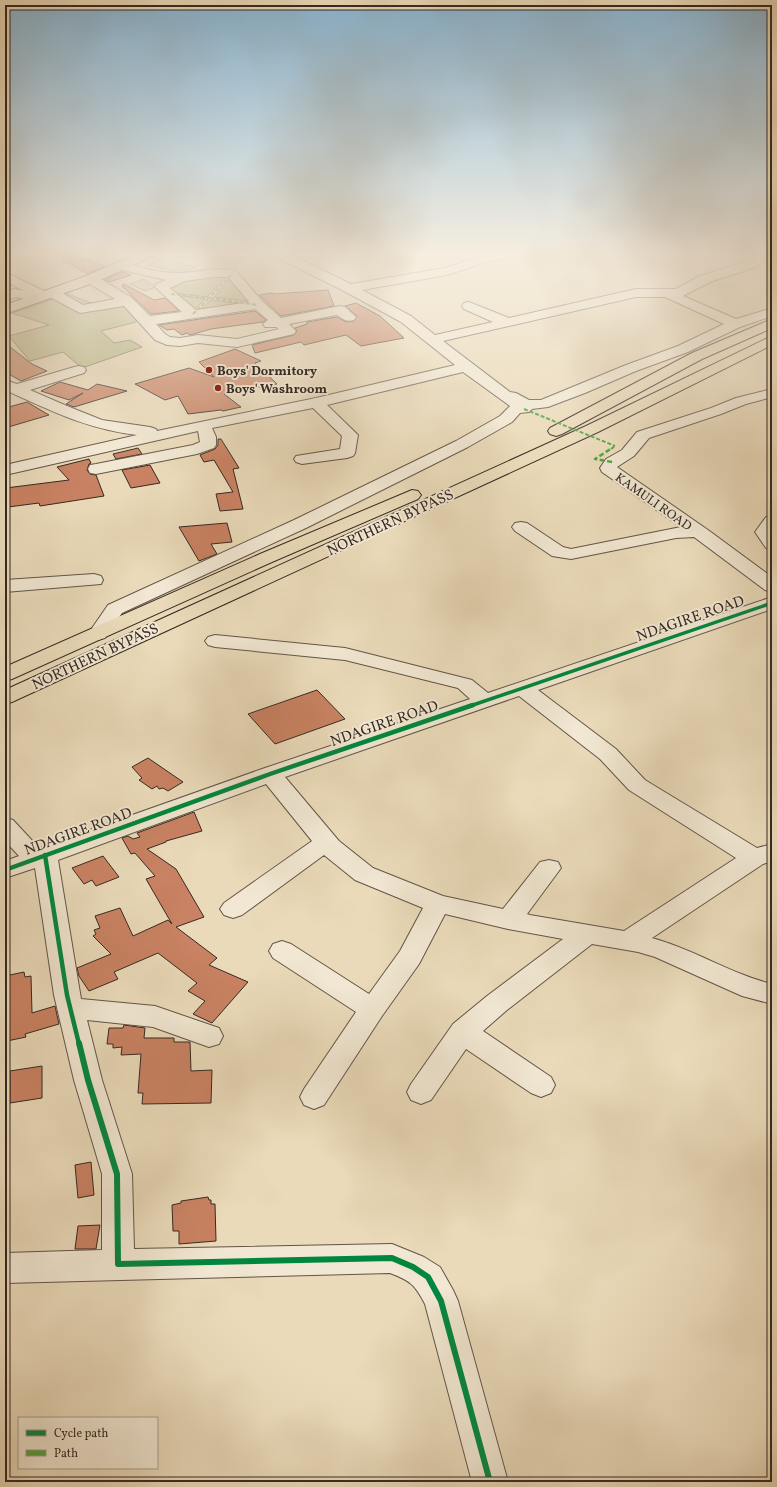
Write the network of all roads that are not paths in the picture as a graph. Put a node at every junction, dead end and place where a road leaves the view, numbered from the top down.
1 (148, 322) edge
2 (277, 322) edge
3 (410, 322) edge
4 (504, 322) edge
5 (731, 322) edge
6 (740, 322) edge
7 (772, 323) edge
8 (735, 324) junction
9 (431, 340) junction
10 (772, 340) edge
11 (466, 367) junction
12 (79, 370) dead end
13 (11, 386) edge
14 (771, 393) edge
15 (505, 396) junction
16 (316, 403) junction
17 (203, 425) junction
18 (170, 432) junction
19 (302, 460) dead end
20 (96, 469) dead end
21 (5, 470) edge
22 (772, 520) edge
23 (521, 527) dead end
24 (697, 531) junction
25 (772, 544) edge
26 (94, 580) dead end
27 (5, 586) edge
28 (772, 586) edge
29 (772, 604) edge
30 (98, 634) junction
31 (215, 641) dead end
32 (5, 675) edge
33 (522, 688) junction
34 (5, 698) edge
35 (485, 701) junction
36 (270, 774) junction
37 (5, 826) edge
38 (326, 842) junction
39 (763, 855) edge
40 (40, 857) junction
41 (549, 868) dead end
42 (5, 870) edge
43 (438, 904) junction
44 (233, 909) dead end
45 (508, 920) junction
46 (586, 935) junction
47 (628, 941) junction
48 (282, 951) dead end
49 (772, 994) edge
50 (70, 1008) junction
51 (372, 1009) junction
52 (463, 1032) junction
53 (209, 1036) dead end
54 (541, 1085) dead end
55 (421, 1092) dead end
56 (314, 1097) dead end
57 (118, 1264) junction
58 (5, 1268) edge
59 (490, 1482) edge

1 - 2 street
3 - 9 street
4 - 9 street
5 - 8 street
6 - 8 street
7 - 30 main road, NORTHERN BYPASS
8 - 15 street
9 - 11 street
10 - 34 main road, NORTHERN BYPASS
11 - 15 street
11 - 16 street
12 - 13 street
13 - 18 street
14 - 24 street, KAMULI ROAD
15 - 30 street
16 - 17 street
16 - 19 street
17 - 18 street
17 - 20 street
18 - 21 street
22 - 25 street
23 - 24 street
24 - 28 street, KAMULI ROAD
26 - 27 street
29 - 33 street, NDAGIRE ROAD
30 - 32 main road, NORTHERN BYPASS
31 - 35 street
33 - 35 street, NDAGIRE ROAD
33 - 39 street
35 - 36 street, NDAGIRE ROAD
36 - 38 street
36 - 40 street, NDAGIRE ROAD
37 - 40 street
38 - 43 street
38 - 44 street
39 - 47 street
40 - 42 street, NDAGIRE ROAD
40 - 50 street
41 - 45 street
43 - 45 street
43 - 51 street
45 - 46 street
46 - 47 street
46 - 52 street
47 - 49 street
48 - 51 street
50 - 53 street
50 - 57 street
51 - 56 street
52 - 54 street
52 - 55 street
57 - 58 street
57 - 59 street

